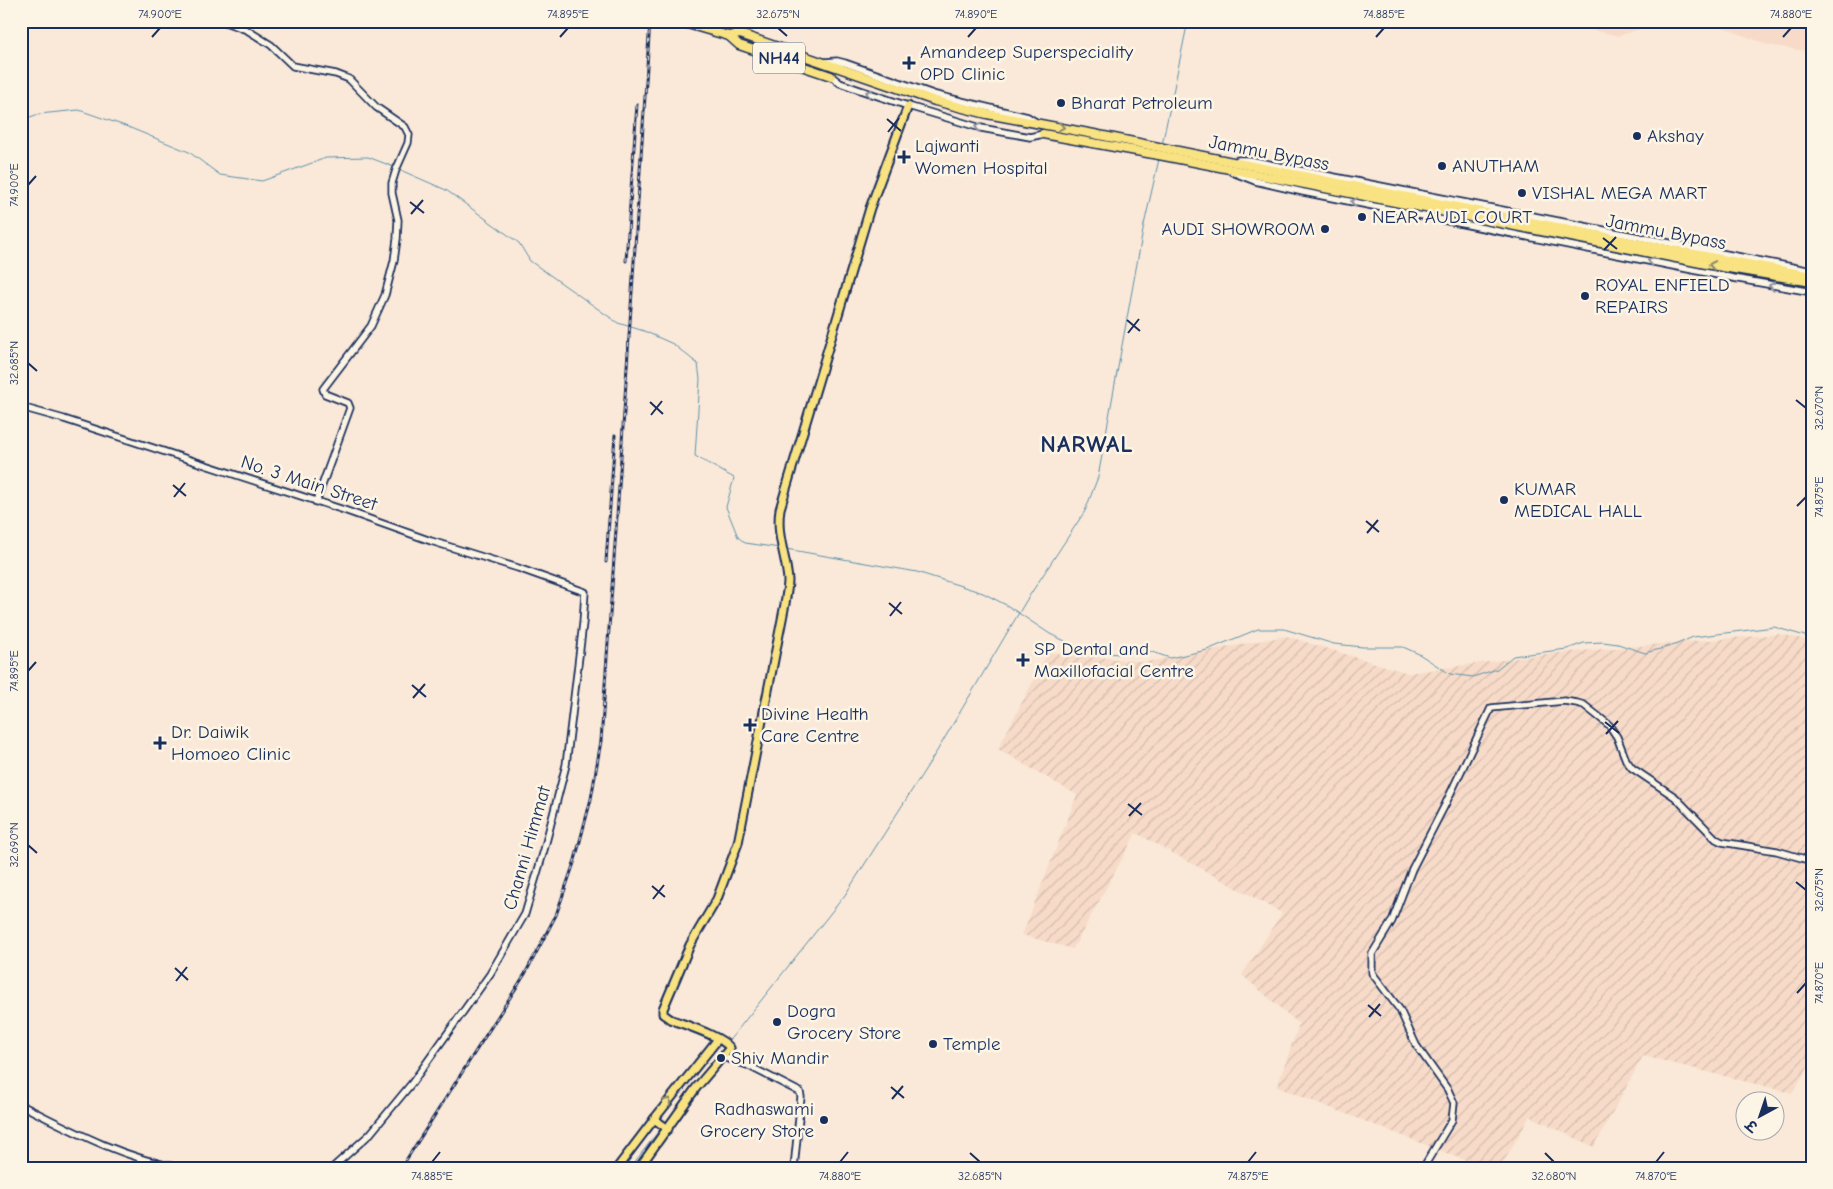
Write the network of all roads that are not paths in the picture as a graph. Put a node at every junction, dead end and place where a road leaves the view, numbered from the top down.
1 (222, 21) edge
2 (677, 21) edge
3 (729, 36) junction
4 (831, 76) joint
5 (908, 106) junction
6 (1043, 134) joint
7 (1144, 148) junction
8 (1222, 164) junction
9 (1812, 271) edge
10 (1812, 276) edge
11 (1812, 282) edge
12 (1812, 292) edge
13 (21, 406) edge
14 (316, 502) junction
15 (585, 592) joint
16 (1812, 861) edge
17 (725, 1043) junction
18 (723, 1057) junction
19 (21, 1105) edge
20 (655, 1120) junction
21 (666, 1128) junction
22 (182, 1168) edge
23 (332, 1168) edge
24 (617, 1168) edge
25 (639, 1168) edge
26 (794, 1168) edge
27 (1423, 1168) edge

1 - 14 street
2 - 3 highway, Jammu Bypass / NH44
3 - 4 highway, Jammu Bypass / NH44
3 -> 7 highway, Jammu Bypass / NH44
5 -> 4 street
6 -> 5 street
5 - 17 main road
6 - 7 highway, Jammu Bypass / NH44
7 - 8 highway, Jammu Bypass / NH44
8 - 9 street
8 - 10 highway, Jammu Bypass / NH44
11 -> 8 highway, Jammu Bypass / NH44
12 -> 8 street
13 - 14 street, No. 3 Main Street
14 - 15 street, No. 3 Main Street
15 - 23 street, Channi Himmat
16 - 27 street
17 - 18 main road
20 -> 17 main road
18 - 21 main road
18 - 26 street
19 - 22 street
20 - 21 main road
20 - 24 main road
21 - 25 main road

